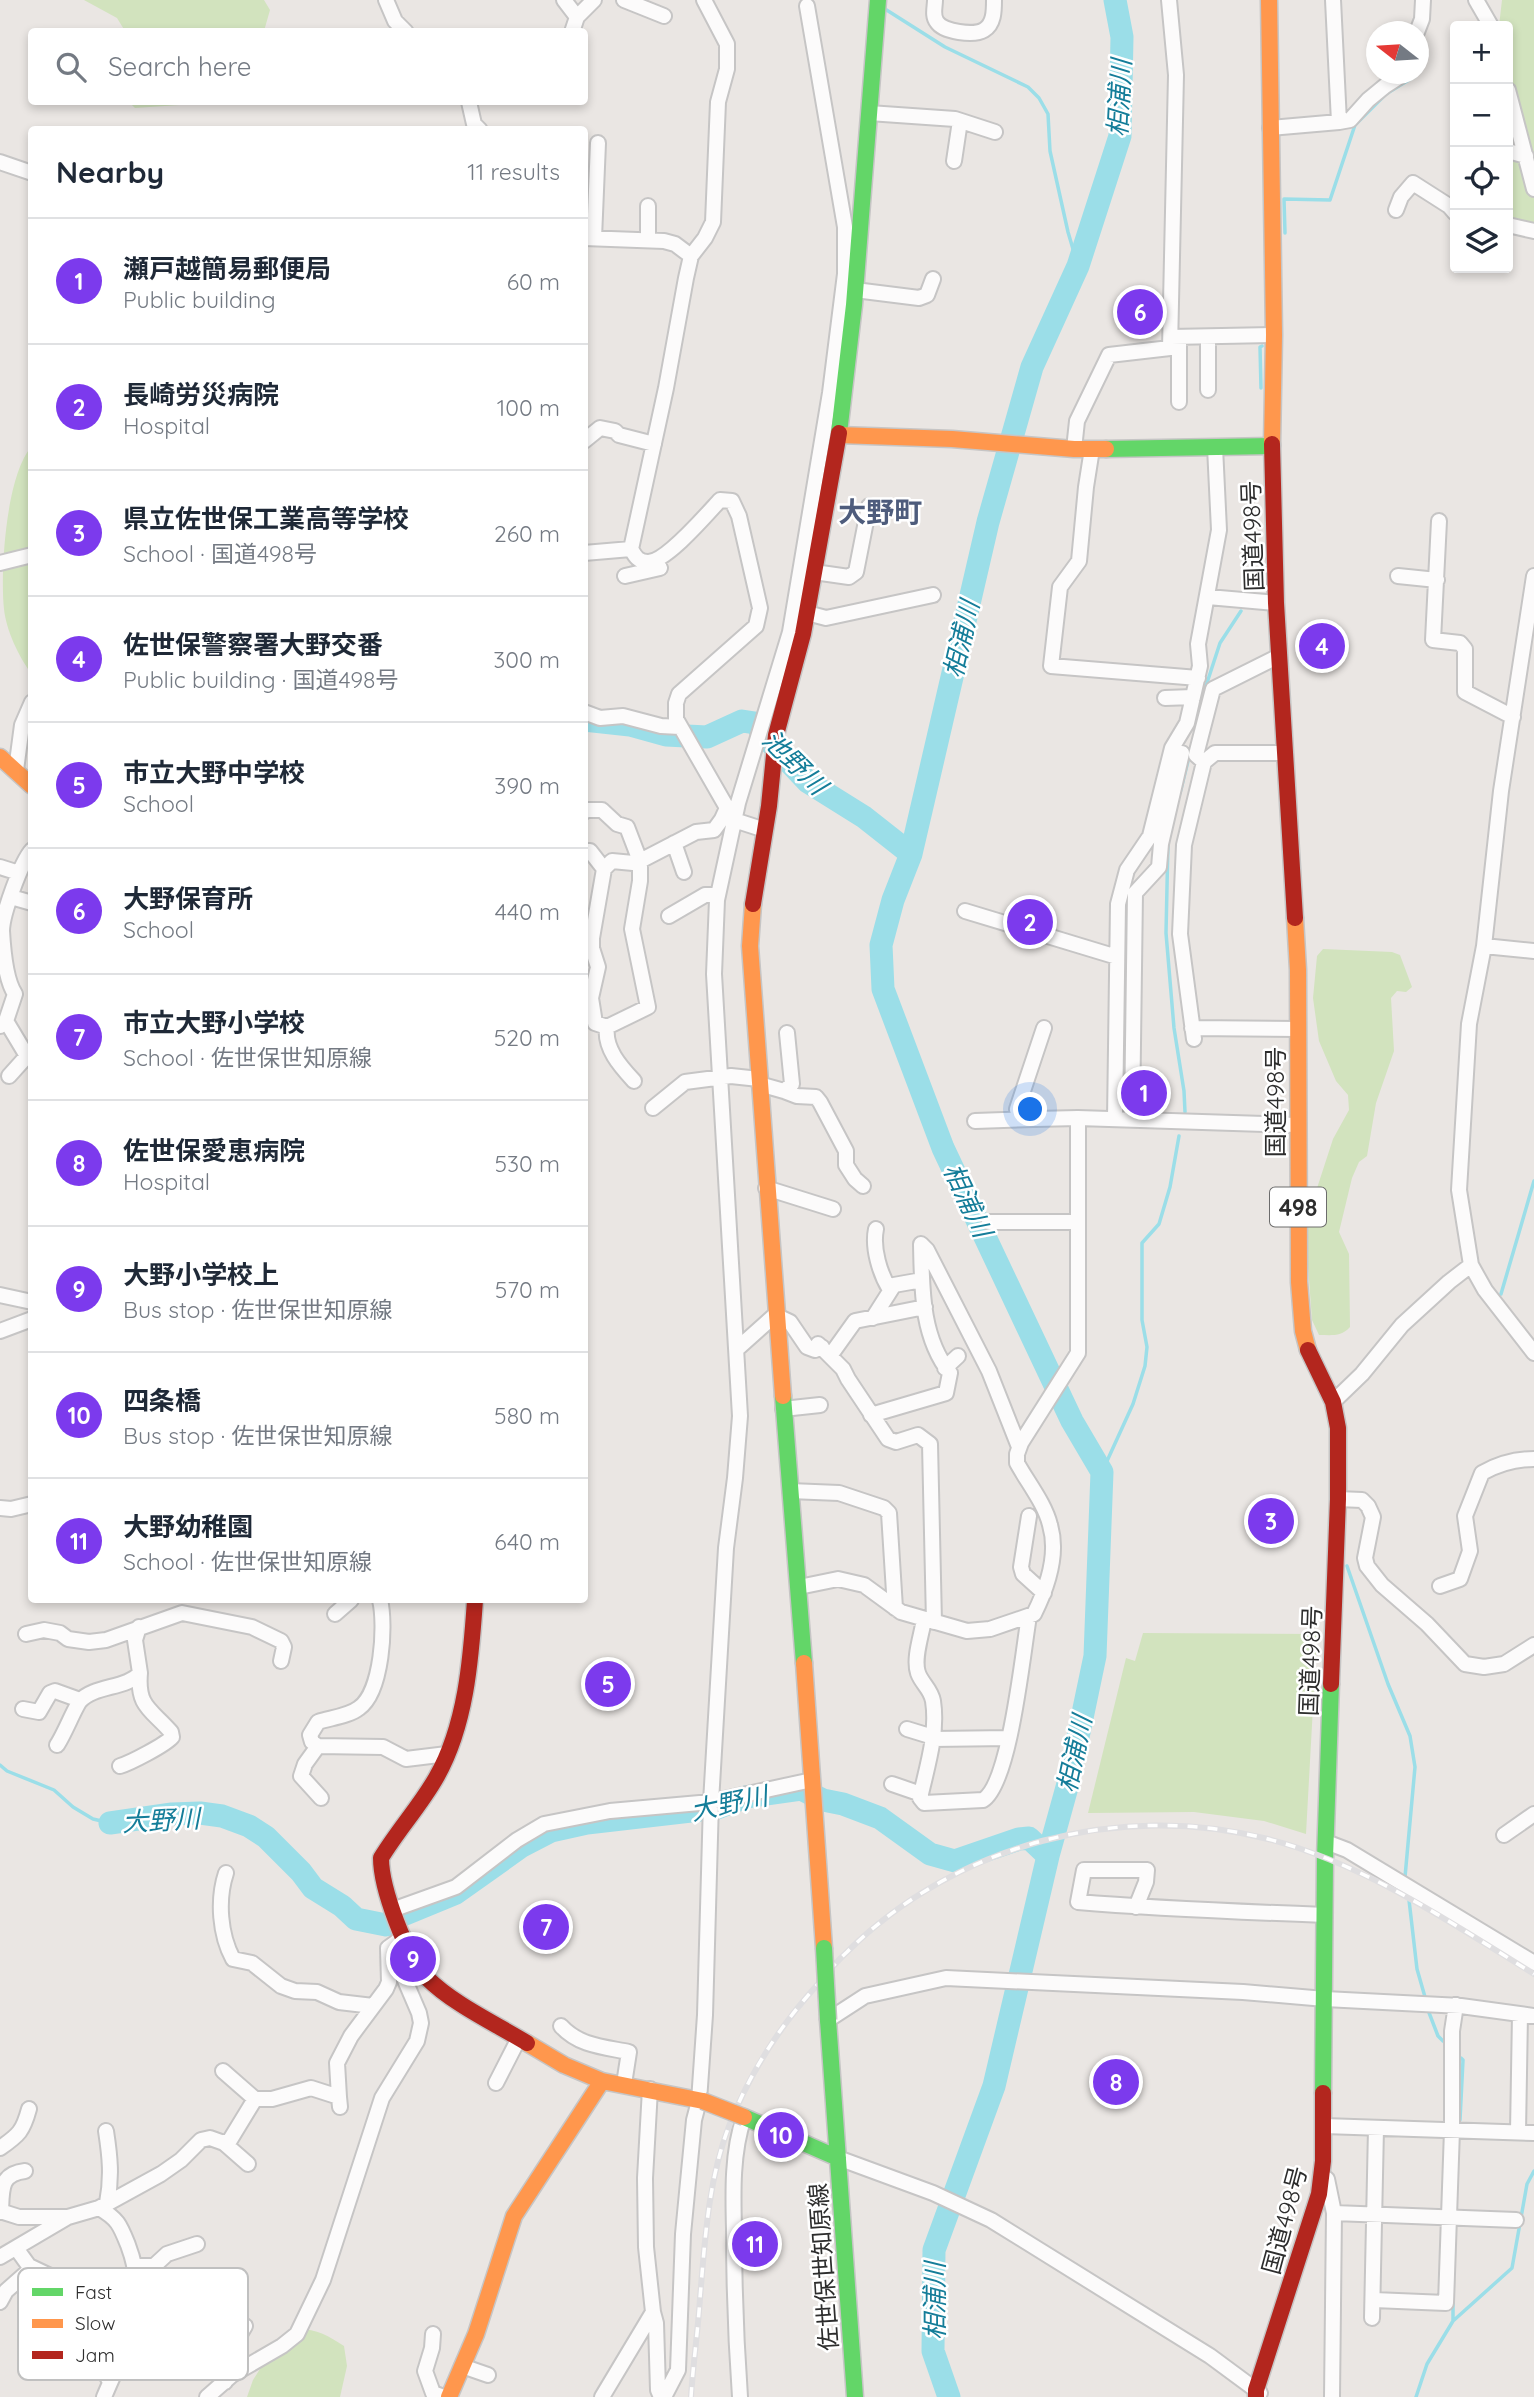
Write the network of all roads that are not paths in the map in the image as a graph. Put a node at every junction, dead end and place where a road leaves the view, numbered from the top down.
1 (386, 0) edge
2 (564, 0) edge
3 (594, 0) edge
4 (624, 0) edge
5 (704, 0) edge
6 (935, 0) edge
7 (995, 0) edge
8 (1169, 0) edge
9 (1269, 0) edge
10 (1333, 0) edge
11 (1423, 0) edge
12 (1476, 0) edge
13 (807, 6) dead end
14 (878, 6) edge
15 (663, 16) dead end
16 (577, 17) junction
17 (1421, 21) edge
18 (1488, 21) edge
19 (402, 28) edge
20 (573, 28) edge
21 (1388, 84) edge
22 (470, 105) edge
23 (1513, 108) edge
24 (869, 113) junction
25 (960, 121) junction
26 (1339, 122) junction
27 (476, 126) edge
28 (1270, 128) junction
29 (995, 132) dead end
30 (597, 143) dead end
31 (1513, 152) edge
32 (1526, 156) junction
33 (954, 161) dead end
34 (0, 162) edge
35 (28, 172) edge
36 (1534, 189) edge
37 (648, 206) dead end
38 (1396, 210) dead end
39 (1452, 210) edge
40 (1513, 226) edge
41 (1534, 231) edge
42 (589, 238) edge
43 (648, 240) junction
44 (691, 256) junction
45 (933, 279) dead end
46 (855, 290) junction
47 (1274, 335) junction
48 (1175, 337) junction
49 (1208, 337) junction
50 (1208, 390) dead end
51 (1179, 402) dead end
52 (839, 435) junction
53 (588, 438) edge
54 (654, 444) junction
55 (1272, 446) junction
56 (1215, 447) junction
57 (1074, 449) junction
58 (1092, 449) junction
59 (869, 506) dead end
60 (1439, 521) dead end
61 (683, 538) junction
62 (631, 549) junction
63 (588, 553) edge
64 (28, 556) edge
65 (0, 564) edge
66 (814, 572) junction
67 (625, 576) dead end
68 (1398, 576) dead end
69 (1534, 576) edge
70 (1437, 580) junction
71 (933, 595) dead end
72 (1208, 597) junction
73 (1276, 603) junction
74 (807, 613) junction
75 (1279, 656) junction
76 (1198, 678) junction
77 (1193, 697) junction
78 (1165, 698) dead end
79 (28, 711) edge
80 (588, 714) edge
81 (1513, 717) junction
82 (683, 733) junction
83 (1284, 752) junction
84 (1188, 756) junction
85 (6, 765) edge
86 (28, 783) edge
87 (588, 810) edge
88 (730, 814) junction
89 (765, 830) junction
90 (674, 843) junction
91 (588, 851) edge
92 (28, 855) edge
93 (640, 861) junction
94 (0, 867) edge
95 (604, 870) junction
96 (684, 872) dead end
97 (19, 873) junction
98 (718, 895) junction
99 (11, 897) junction
100 (28, 902) edge
101 (965, 911) dead end
102 (669, 916) dead end
103 (2, 918) edge
104 (1484, 946) junction
105 (1534, 951) edge
106 (1118, 957) junction
107 (4, 974) edge
108 (3, 1023) edge
109 (607, 1027) junction
110 (1044, 1028) dead end
111 (1297, 1029) junction
112 (788, 1032) dead end
113 (9, 1076) dead end
114 (720, 1077) junction
115 (634, 1081) dead end
116 (759, 1081) junction
117 (784, 1091) junction
118 (653, 1108) dead end
119 (1078, 1118) junction
120 (1035, 1119) junction
121 (1115, 1119) junction
122 (1132, 1119) junction
123 (975, 1121) dead end
124 (1297, 1125) junction
125 (863, 1186) dead end
126 (766, 1188) junction
127 (834, 1209) dead end
128 (989, 1222) dead end
129 (1078, 1222) junction
130 (876, 1229) dead end
131 (1471, 1265) junction
132 (922, 1280) junction
133 (890, 1290) junction
134 (0, 1295) edge
135 (28, 1301) edge
136 (925, 1307) junction
137 (775, 1315) junction
138 (873, 1318) junction
139 (28, 1320) edge
140 (0, 1331) edge
141 (737, 1349) junction
142 (823, 1349) junction
143 (1534, 1353) edge
144 (958, 1356) dead end
145 (945, 1368) junction
146 (1333, 1402) junction
147 (820, 1405) dead end
148 (783, 1409) junction
149 (872, 1415) junction
150 (1020, 1445) junction
151 (1534, 1460) edge
152 (790, 1491) junction
153 (1338, 1499) junction
154 (28, 1505) edge
155 (1, 1512) edge
156 (1029, 1516) dead end
157 (1440, 1586) dead end
158 (799, 1587) junction
159 (1044, 1593) junction
160 (348, 1603) edge
161 (380, 1603) edge
162 (475, 1603) edge
163 (185, 1606) edge
164 (895, 1608) junction
165 (335, 1614) dead end
166 (1029, 1616) junction
167 (929, 1620) junction
168 (139, 1627) junction
169 (26, 1634) dead end
170 (1534, 1645) edge
171 (281, 1661) dead end
172 (140, 1673) junction
173 (80, 1700) junction
174 (23, 1709) dead end
175 (907, 1729) dead end
176 (933, 1738) junction
177 (1009, 1738) junction
178 (57, 1745) dead end
179 (318, 1746) junction
180 (447, 1754) junction
181 (120, 1766) dead end
182 (812, 1780) junction
183 (892, 1785) dead end
184 (921, 1794) junction
185 (321, 1798) dead end
186 (711, 1802) junction
187 (1534, 1814) edge
188 (1504, 1835) dead end
189 (1326, 1842) junction
190 (226, 1874) dead end
191 (1136, 1907) junction
192 (393, 1910) junction
193 (1325, 1915) junction
194 (399, 1940) junction
195 (1534, 1963) edge
196 (1325, 1999) junction
197 (1456, 2005) junction
198 (373, 2006) junction
199 (1527, 2015) edge
200 (828, 2020) junction
201 (561, 2026) dead end
202 (519, 2038) junction
203 (223, 2071) dead end
204 (602, 2081) junction
205 (496, 2083) dead end
206 (624, 2084) junction
207 (650, 2089) junction
208 (254, 2099) junction
209 (701, 2101) junction
210 (29, 2109) dead end
211 (744, 2117) junction
212 (1324, 2126) junction
213 (1376, 2127) junction
214 (1452, 2130) junction
215 (106, 2132) dead end
216 (1518, 2132) junction
217 (1534, 2133) edge
218 (224, 2143) junction
219 (0, 2148) edge
220 (838, 2158) junction
221 (1324, 2161) junction
222 (248, 2164) dead end
223 (25, 2171) dead end
224 (100, 2204) junction
225 (0, 2211) edge
226 (1334, 2213) junction
227 (1375, 2215) junction
228 (68, 2217) junction
229 (1447, 2218) junction
230 (1516, 2220) dead end
231 (197, 2244) dead end
232 (16, 2248) junction
233 (0, 2257) edge
234 (134, 2266) joint
235 (31, 2268) edge
236 (18, 2281) edge
237 (1374, 2300) junction
238 (0, 2302) edge
239 (653, 2312) junction
240 (1373, 2318) dead end
241 (433, 2334) dead end
242 (463, 2366) junction
243 (248, 2367) edge
244 (488, 2375) dead end
245 (228, 2380) edge
246 (110, 2382) edge
247 (225, 2382) joint
248 (1260, 2395) edge
249 (104, 2397) edge
250 (207, 2397) edge
251 (447, 2397) edge
252 (602, 2397) edge
253 (662, 2397) edge
254 (740, 2397) edge
255 (855, 2397) edge
256 (1332, 2397) edge

1 - 19 street
2 - 16 street
3 - 16 street
4 - 15 street
5 - 44 street
6 - 7 street
8 - 48 street
9 - 28 main road, 国道498号 / 498
10 - 26 street
11 - 17 street
12 - 18 street
13 - 88 street
14 - 24 main road
16 - 20 street
21 - 26 street
22 - 27 street
23 - 32 street
24 - 25 street
24 - 46 main road
25 - 29 street
25 - 33 street
26 - 28 street
28 - 47 main road, 国道498号 / 498
30 - 42 street
31 - 32 street
32 - 36 street
34 - 35 street
37 - 43 street
38 - 39 street
40 - 41 street
42 - 43 street
43 - 44 street
44 - 54 street
45 - 46 street
46 - 52 main road
47 - 49 street
47 - 55 main road, 国道498号 / 498
48 - 49 street
48 - 51 street
48 - 57 street
49 - 50 street
52 - 57 main road
52 - 66 main road
53 - 54 street
54 - 62 street
55 - 56 main road
55 - 73 main road, 国道498号 / 498
56 - 58 main road
56 - 72 street
57 - 58 main road
58 - 76 street
59 - 66 street
60 - 70 street
61 - 62 street
61 - 67 street
61 - 82 street
62 - 63 street
64 - 65 street
66 - 74 main road
68 - 70 street
69 - 81 street
70 - 81 street
71 - 74 street
72 - 73 street
72 - 76 street
73 - 75 main road, 国道498号 / 498
74 - 89 main road
75 - 83 main road, 国道498号 / 498
75 - 84 street
76 - 77 street
77 - 78 street
77 - 84 street
79 - 85 street
80 - 82 street
81 - 104 street
82 - 88 street
83 - 84 street
83 - 111 main road, 国道498号 / 498
84 - 106 street
84 - 111 street
84 - 122 street
85 - 86 main road
87 - 93 street
88 - 89 street
88 - 90 street
88 - 98 street
89 - 116 main road
90 - 93 street
90 - 96 street
91 - 95 street
92 - 97 street
93 - 95 street
93 - 109 street
94 - 97 street
95 - 109 street
97 - 99 street
98 - 102 street
98 - 114 street
99 - 100 street
99 - 103 street
101 - 106 street
103 - 107 street
104 - 105 street
104 - 131 street
106 - 121 street
107 - 108 street
108 - 113 street
109 - 115 street
110 - 120 street
111 - 124 main road, 国道498号 / 498
112 - 117 street
114 - 116 street
114 - 118 street
114 - 141 street
116 - 117 street
116 - 126 main road
117 - 125 street
119 - 120 street
119 - 121 street
119 - 129 street
120 - 123 street
121 - 122 street
122 - 124 street
124 - 146 main road, 国道498号 / 498
126 - 127 street
126 - 137 main road
128 - 129 street
129 - 150 street
130 - 133 street
131 - 143 street
131 - 146 street
132 - 133 street
132 - 136 street
132 - 150 street
133 - 138 street
134 - 135 street
136 - 138 street
136 - 145 street
137 - 141 street
137 - 142 street
137 - 148 main road
138 - 142 street
139 - 140 street
141 - 186 street
142 - 149 street
144 - 145 street
145 - 149 street
146 - 153 main road, 国道498号 / 498
147 - 148 street
148 - 152 main road
149 - 167 street
150 - 159 street
151 - 157 street
152 - 158 main road
152 - 164 street
153 - 170 street
153 - 189 main road, 国道498号 / 498
154 - 155 street
156 - 159 street
158 - 164 street
158 - 182 main road
159 - 166 street
160 - 165 street
161 - 179 street
162 - 180 main road, 佐世保世知原線
163 - 168 street
163 - 171 street
164 - 167 street
166 - 167 street
166 - 177 street
167 - 176 street
168 - 169 street
168 - 172 street
172 - 173 street
172 - 181 street
173 - 174 street
173 - 178 street
175 - 176 street
176 - 177 street
176 - 184 street
177 - 184 street
179 - 180 street
179 - 185 street
180 - 192 main road, 佐世保世知原線
182 - 186 street
182 - 200 main road, bridge
183 - 184 street
186 - 192 street
186 - 209 street
187 - 188 street
189 - 193 main road, 国道498号 / 498
189 - 195 street
190 - 198 street
191 - 191 street
191 - 193 street
192 - 194 main road, 佐世保世知原線
193 - 196 main road, 国道498号 / 498
194 - 198 street
194 - 202 main road, 佐世保世知原線
194 - 243 street
196 - 197 street
196 - 200 street
196 - 212 main road, 国道498号 / 498
197 - 199 street
197 - 214 street
198 - 208 street
199 - 216 street
200 - 220 main road
201 - 206 street
202 - 204 main road, 佐世保世知原線
202 - 205 street
203 - 208 street
204 - 206 main road, 佐世保世知原線
204 - 242 main road
206 - 207 main road, 佐世保世知原線
207 - 209 main road, 佐世保世知原線
207 - 239 street
208 - 218 street
209 - 211 main road, 佐世保世知原線, bridge
209 - 253 street
210 - 219 street
211 - 220 main road, 佐世保世知原線
211 - 254 street
212 - 213 street
212 - 221 main road, 国道498号 / 498
213 - 214 street
213 - 227 street
214 - 216 street
214 - 229 street
215 - 224 street
216 - 217 street
218 - 222 street
218 - 224 street
220 - 248 street
220 - 255 main road, 佐世保世知原線
221 - 226 street
221 - 248 main road, 国道498号 / 498
223 - 225 street
224 - 228 street
224 - 234 street
225 - 228 street
226 - 227 street
226 - 256 street
227 - 229 street
227 - 237 street
228 - 232 street
229 - 230 street
229 - 237 street
231 - 234 street
232 - 233 street
232 - 235 street
236 - 238 street
237 - 240 street
239 - 252 street
239 - 253 street
241 - 251 street
242 - 244 street
242 - 251 main road
245 - 247 street
246 - 249 street
247 - 250 street

